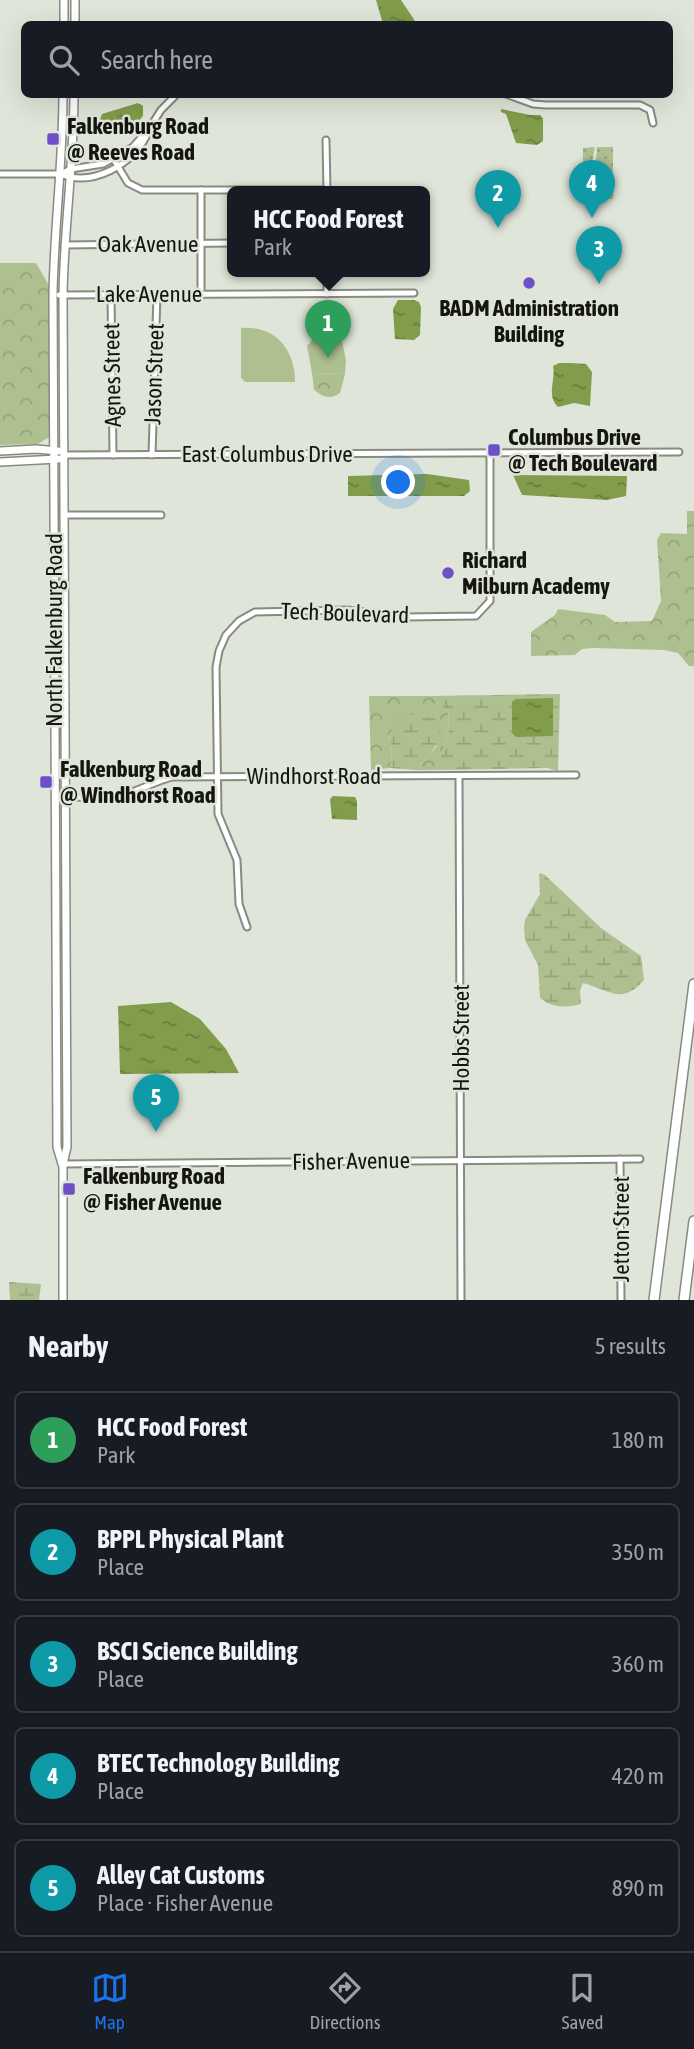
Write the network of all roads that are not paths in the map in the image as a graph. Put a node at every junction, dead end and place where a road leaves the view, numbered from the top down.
1 (64, 0) edge
2 (75, 0) edge
3 (64, 21) edge
4 (75, 21) edge
5 (63, 98) edge
6 (74, 98) edge
7 (173, 98) edge
8 (517, 98) edge
9 (653, 122) dead end
10 (152, 125) junction
11 (326, 140) dead end
12 (114, 160) junction
13 (117, 167) junction
14 (0, 174) edge
15 (60, 174) junction
16 (71, 174) junction
17 (327, 186) edge
18 (201, 190) junction
19 (227, 190) edge
20 (201, 243) junction
21 (227, 243) edge
22 (64, 245) junction
23 (327, 277) edge
24 (414, 293) dead end
25 (111, 294) junction
26 (157, 294) junction
27 (201, 294) junction
28 (327, 294) junction
29 (53, 295) junction
30 (63, 295) junction
31 (54, 449) junction
32 (0, 451) edge
33 (679, 452) dead end
34 (490, 453) junction
35 (64, 455) junction
36 (113, 455) junction
37 (152, 455) junction
38 (54, 461) junction
39 (0, 462) edge
40 (64, 515) junction
41 (161, 515) dead end
42 (576, 775) dead end
43 (217, 776) junction
44 (459, 776) junction
45 (55, 796) junction
46 (65, 796) junction
47 (247, 927) dead end
48 (56, 982) junction
49 (66, 982) junction
50 (694, 984) edge
51 (621, 1159) junction
52 (640, 1159) dead end
53 (462, 1160) junction
54 (63, 1164) junction
55 (694, 1221) edge
56 (64, 1300) edge
57 (461, 1300) edge
58 (621, 1300) edge
59 (654, 1300) edge
60 (684, 1300) edge

1 - 3 street
2 - 4 street
5 - 15 street, North Falkenburg Road
6 - 16 street, North Falkenburg Road
7 - 10 street
8 - 9 street
10 - 12 street
10 - 13 street
11 - 17 street
12 - 13 street
12 - 16 street
13 - 16 street
13 - 18 street
14 - 15 street
15 - 16 street
15 - 29 street, North Falkenburg Road
16 - 22 street, North Falkenburg Road
18 - 19 street
18 - 20 street
20 - 21 street, Oak Avenue
20 - 22 street, Oak Avenue
20 - 27 street
22 - 30 street, North Falkenburg Road
23 - 28 street
24 - 28 street, Lake Avenue
25 - 26 street, Lake Avenue
25 - 30 street, Lake Avenue
25 - 36 street, Agnes Street
26 - 27 street, Lake Avenue
26 - 37 street, Jason Street
27 - 28 street, Lake Avenue
29 - 30 street, Lake Avenue
29 - 31 street, North Falkenburg Road
30 - 35 street, North Falkenburg Road
31 - 32 street
31 - 35 street
31 - 38 street, North Falkenburg Road
33 - 34 street, East Columbus Drive
34 - 37 street, East Columbus Drive
34 - 43 street, Tech Boulevard
35 - 36 street, East Columbus Drive
35 - 38 street
35 - 40 street, North Falkenburg Road
36 - 37 street, East Columbus Drive
38 - 39 street
38 - 45 street, North Falkenburg Road
40 - 41 street
40 - 46 street, North Falkenburg Road
42 - 44 street, Windhorst Road
43 - 44 street, Windhorst Road
43 - 46 street, Windhorst Road
43 - 47 street, Tech Boulevard
44 - 53 street, Hobbs Street
45 - 46 street, Windhorst Road
45 - 48 street, North Falkenburg Road
46 - 49 street, North Falkenburg Road
48 - 49 street
48 - 54 street, North Falkenburg Road
49 - 54 street, North Falkenburg Road
50 - 59 highway
51 - 52 street, Fisher Avenue
51 - 53 street, Fisher Avenue
51 - 58 street, Jetton Street
53 - 54 street, Fisher Avenue
53 - 57 street, Hobbs Street
54 - 56 street, North Falkenburg Road
55 - 60 highway

